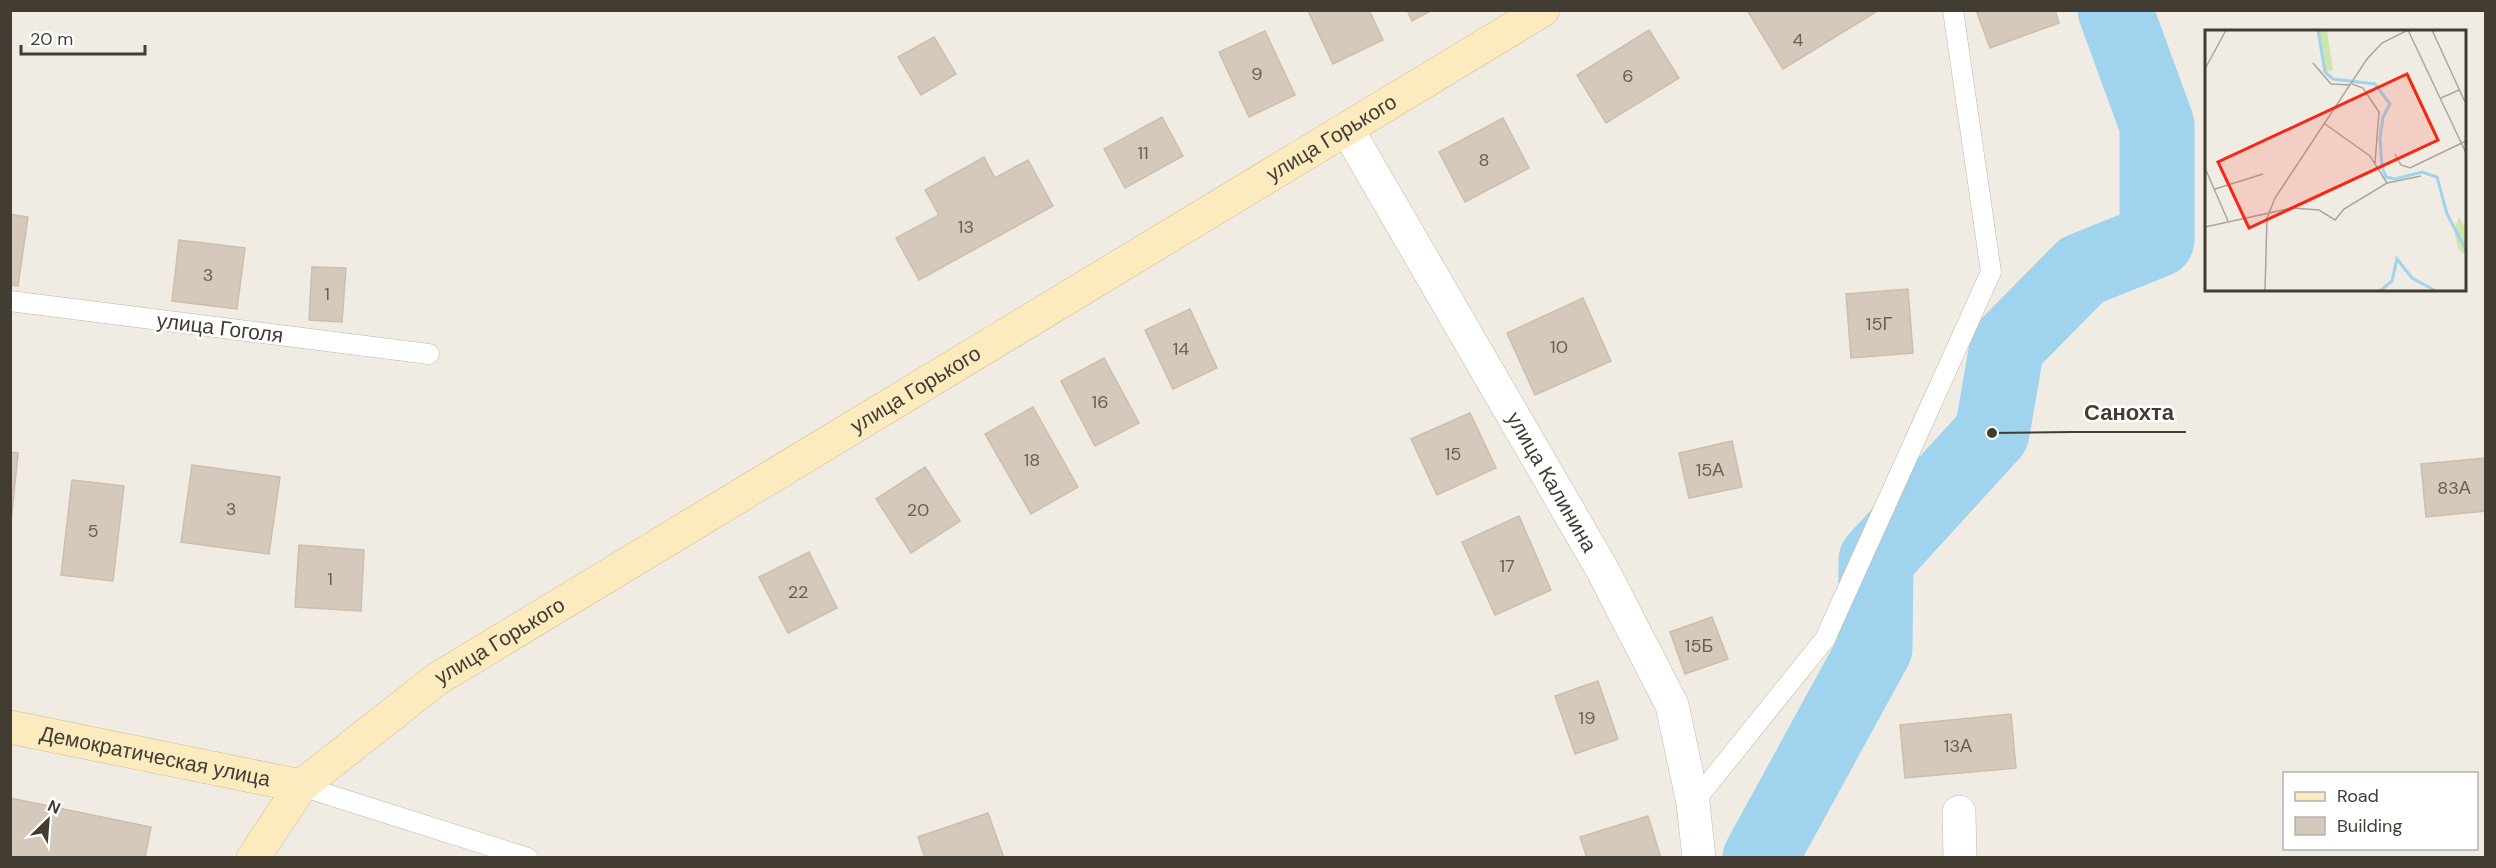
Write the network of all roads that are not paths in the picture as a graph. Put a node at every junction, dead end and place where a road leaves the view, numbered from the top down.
1 (1543, 10) edge
2 (1953, 10) edge
3 (1347, 129) junction
4 (10, 301) edge
5 (429, 354) dead end
6 (10, 727) edge
7 (301, 786) junction
8 (1693, 803) junction
9 (1959, 812) dead end
10 (253, 858) edge
11 (528, 858) edge
12 (1699, 858) edge
13 (1960, 858) edge

1 - 3 street, улица Горького
2 - 8 lane
3 - 7 street, улица Горького
3 - 8 street, улица Калинина
4 - 5 lane, улица Гоголя
6 - 7 street, Демократическая улица
7 - 10 street, улица Горького
7 - 11 lane
8 - 12 street, улица Калинина
9 - 13 street

